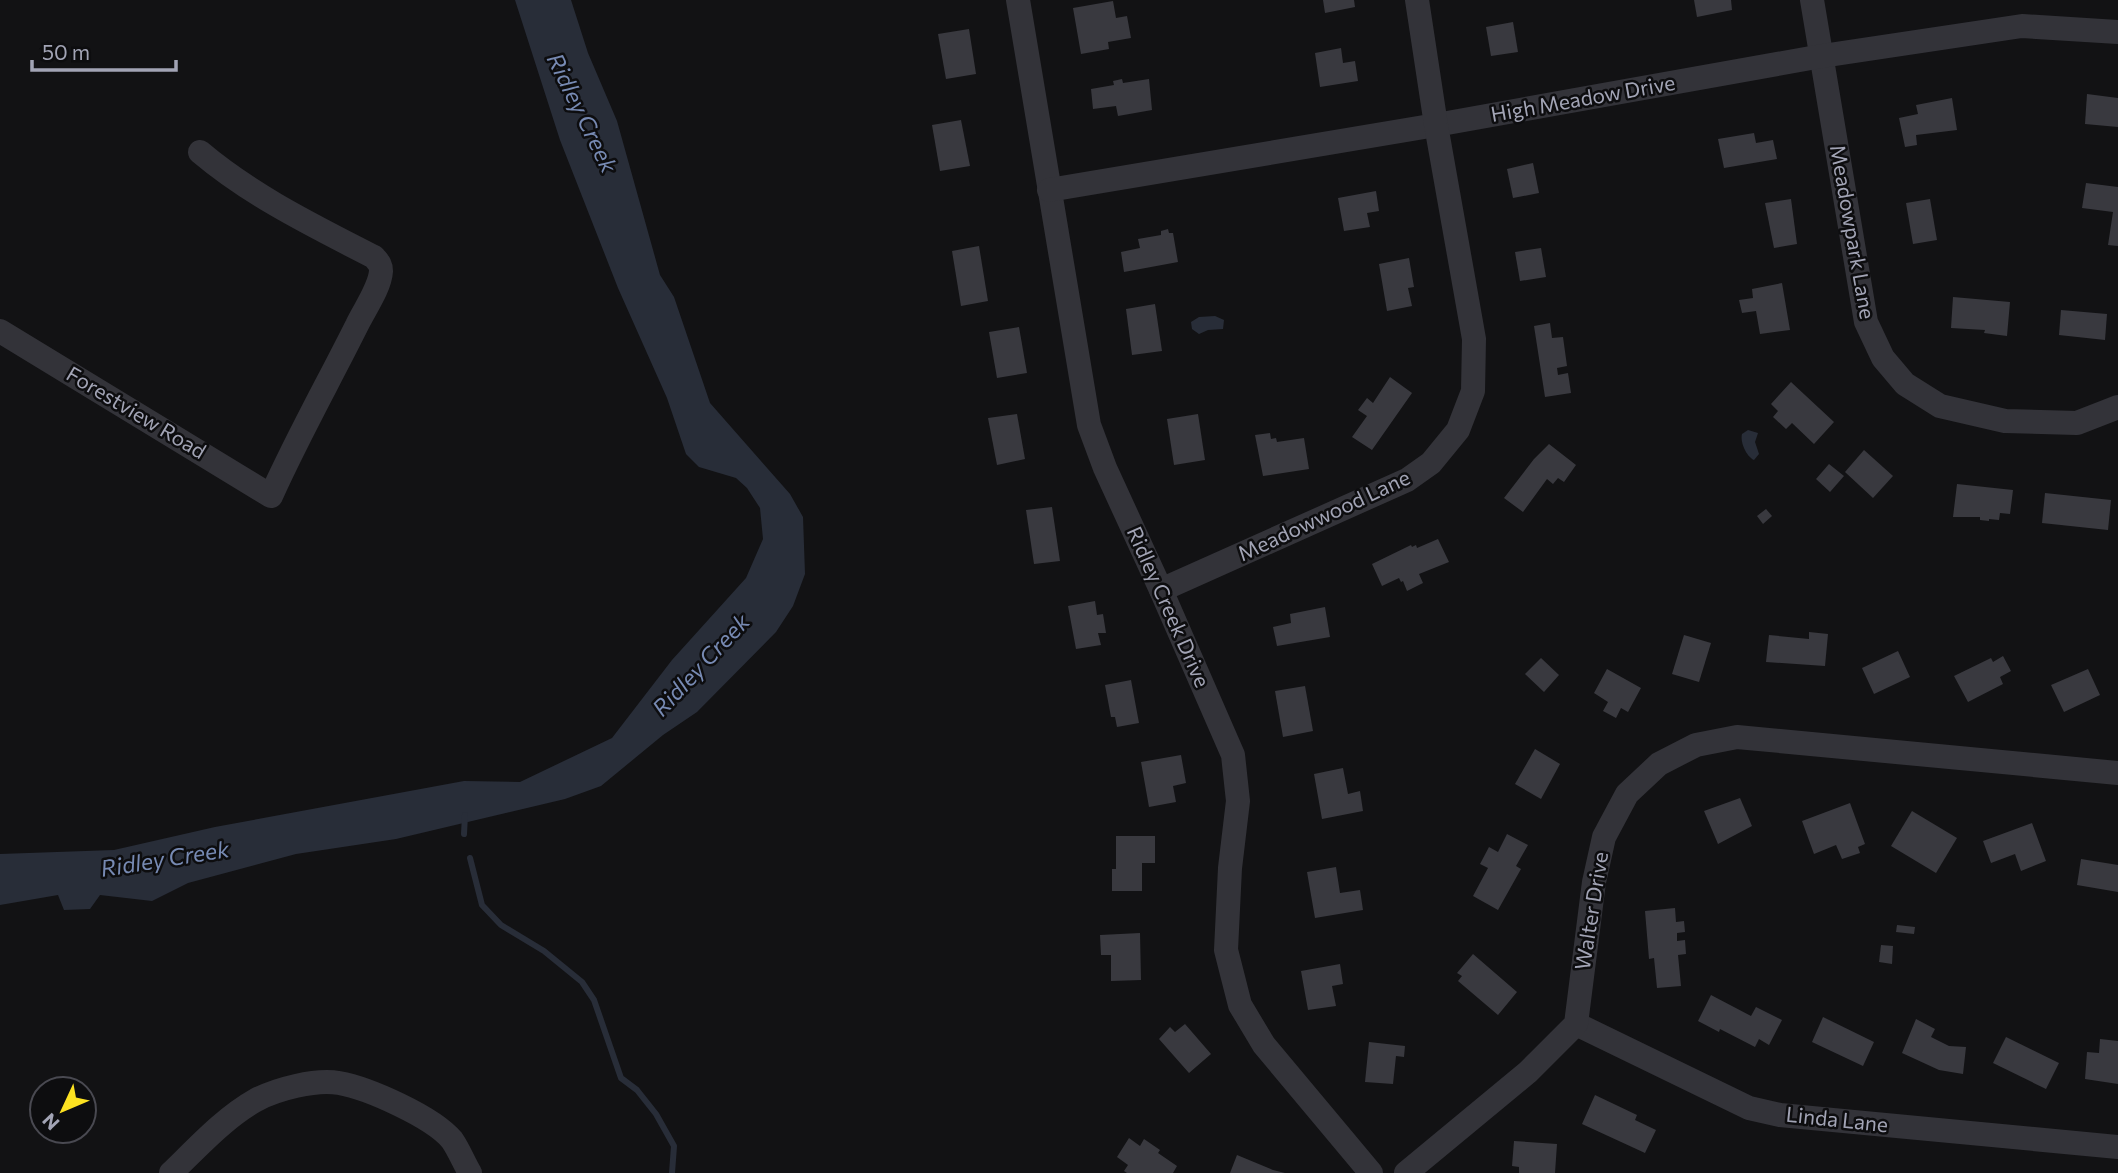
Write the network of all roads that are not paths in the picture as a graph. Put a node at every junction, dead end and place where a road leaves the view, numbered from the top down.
1 (1018, 0) edge
2 (1417, 0) edge
3 (1812, 0) edge
4 (2118, 32) edge
5 (1822, 56) junction
6 (1436, 125) junction
7 (200, 152) dead end
8 (1049, 190) junction
9 (0, 331) edge
10 (2118, 407) edge
11 (1161, 590) junction
12 (2118, 773) edge
13 (1576, 1024) junction
14 (2118, 1147) edge
15 (171, 1173) edge
16 (470, 1173) edge
17 (1371, 1173) edge
18 (1406, 1173) edge

1 - 8 street, Ridley Creek Drive
2 - 6 street, Meadowwood Lane
3 - 5 street, Meadowpark Lane
4 - 5 street, High Meadow Drive
5 - 6 street, High Meadow Drive
5 - 10 street, Meadowpark Lane
6 - 8 street, High Meadow Drive
6 - 11 street, Meadowwood Lane
7 - 9 street, Forestview Road
8 - 11 street, Ridley Creek Drive
11 - 17 street, Ridley Creek Drive
12 - 13 street, Walter Drive
13 - 14 street, Linda Lane
13 - 18 street
15 - 16 street

